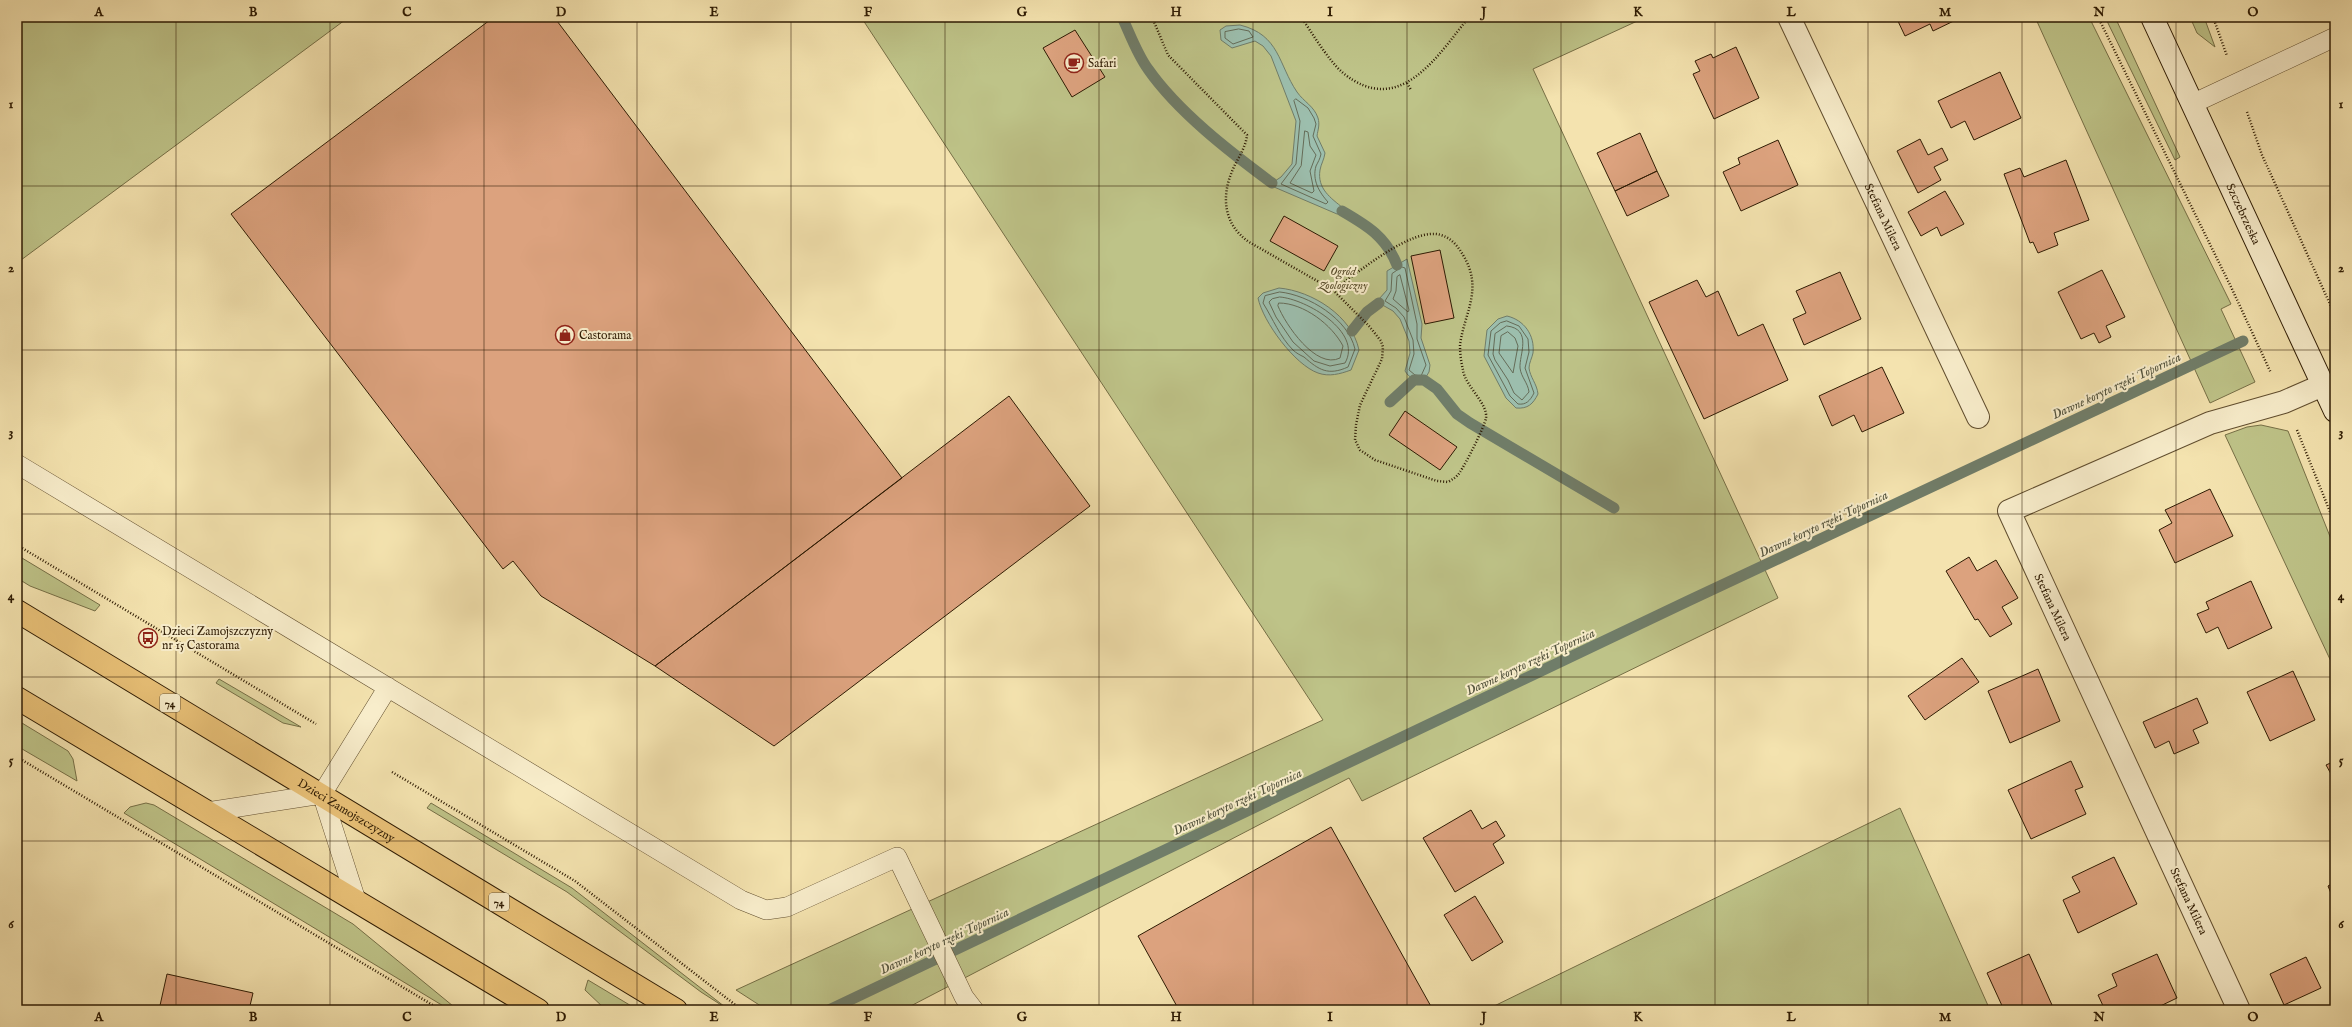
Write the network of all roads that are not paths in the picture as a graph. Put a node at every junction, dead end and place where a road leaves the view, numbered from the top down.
1 (1789, 17) edge
2 (2152, 17) edge
3 (2335, 37) edge
4 (2192, 104) junction
5 (2323, 385) junction
6 (2335, 411) edge
7 (1978, 417) dead end
8 (17, 464) edge
9 (17, 611) edge
10 (388, 687) junction
11 (17, 698) edge
12 (322, 794) junction
13 (208, 812) junction
14 (356, 900) junction
15 (969, 1004) edge
16 (538, 1010) edge
17 (676, 1010) edge
18 (2239, 1010) edge

1 - 7 street, Stefana Milera
2 - 4 street, Szczebrzeska
3 - 4 lane
4 - 5 street, Szczebrzeska
5 - 6 street, Szczebrzeska
5 - 18 street, Stefana Milera
8 - 10 lane
9 - 12 main road, Dzieci Zamojszczyzny / 74
10 - 12 lane
10 - 15 lane
11 - 13 main road
12 - 13 lane
12 - 14 lane
12 - 17 main road, Dzieci Zamojszczyzny / 74
13 - 14 main road
14 - 16 main road

